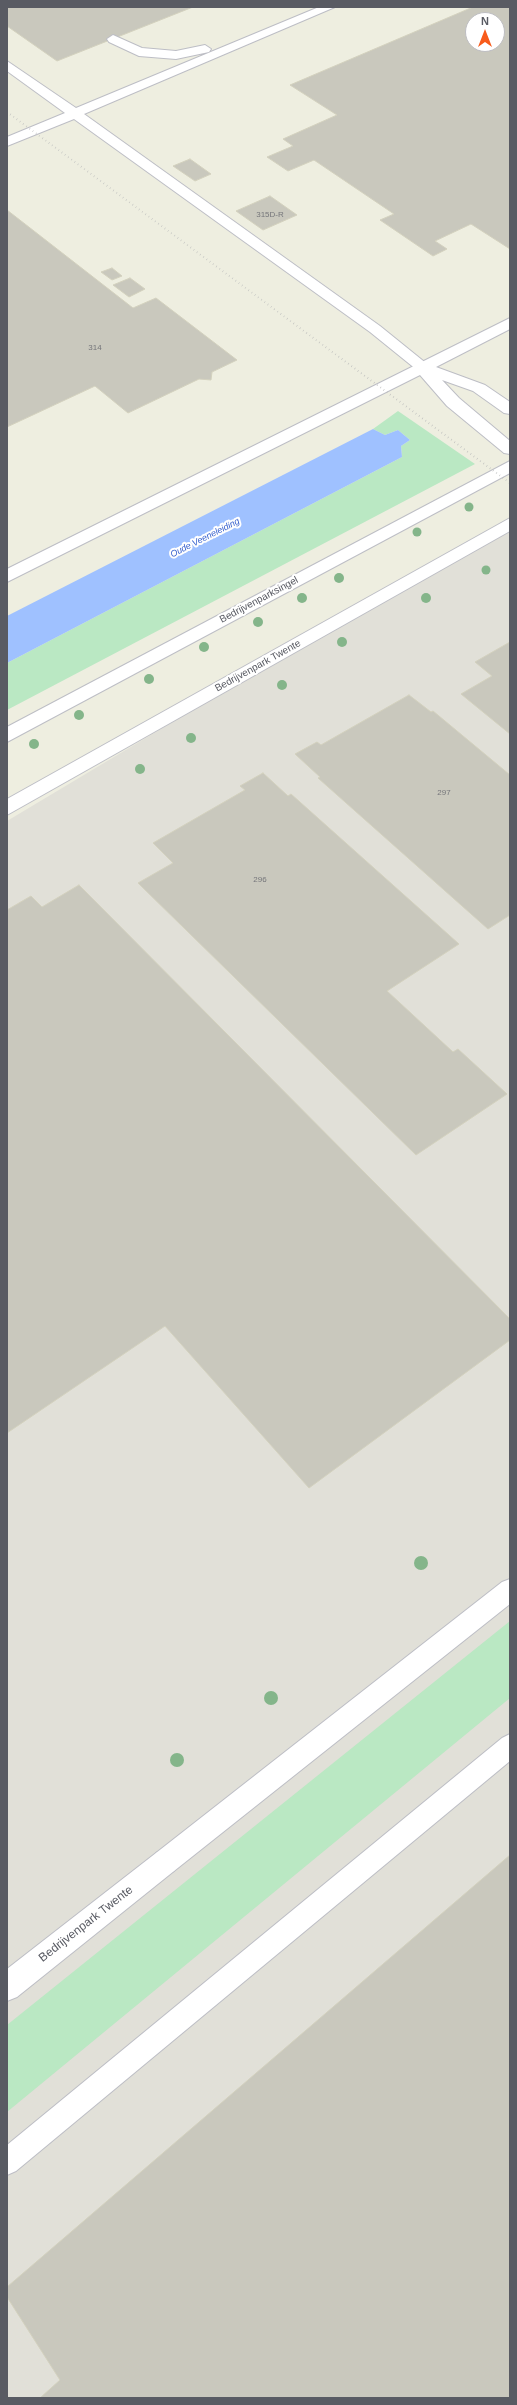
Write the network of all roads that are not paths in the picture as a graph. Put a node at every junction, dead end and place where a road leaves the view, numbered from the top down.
1 (329, 7) edge
2 (268, 32) junction
3 (113, 39) dead end
4 (7, 65) edge
5 (75, 113) junction
6 (7, 142) edge
7 (510, 323) edge
8 (422, 367) junction
9 (510, 409) edge
10 (510, 449) edge
11 (510, 466) edge
12 (510, 524) edge
13 (7, 576) edge
14 (7, 735) edge
15 (7, 808) edge
16 (510, 1590) edge
17 (510, 1746) edge
18 (165, 1862) joint
19 (7, 1987) edge
20 (7, 2162) edge

1 - 2 lane
2 - 3 lane
2 - 5 lane
4 - 5 lane
5 - 6 lane
5 - 8 lane
7 - 8 street
8 - 9 street
8 - 10 street
8 - 13 street
11 - 14 street, Bedrijvenparksingel
12 - 15 street, Bedrijvenpark Twente
16 - 18 lane
17 - 20 lane
18 - 19 street, Bedrijvenpark Twente

